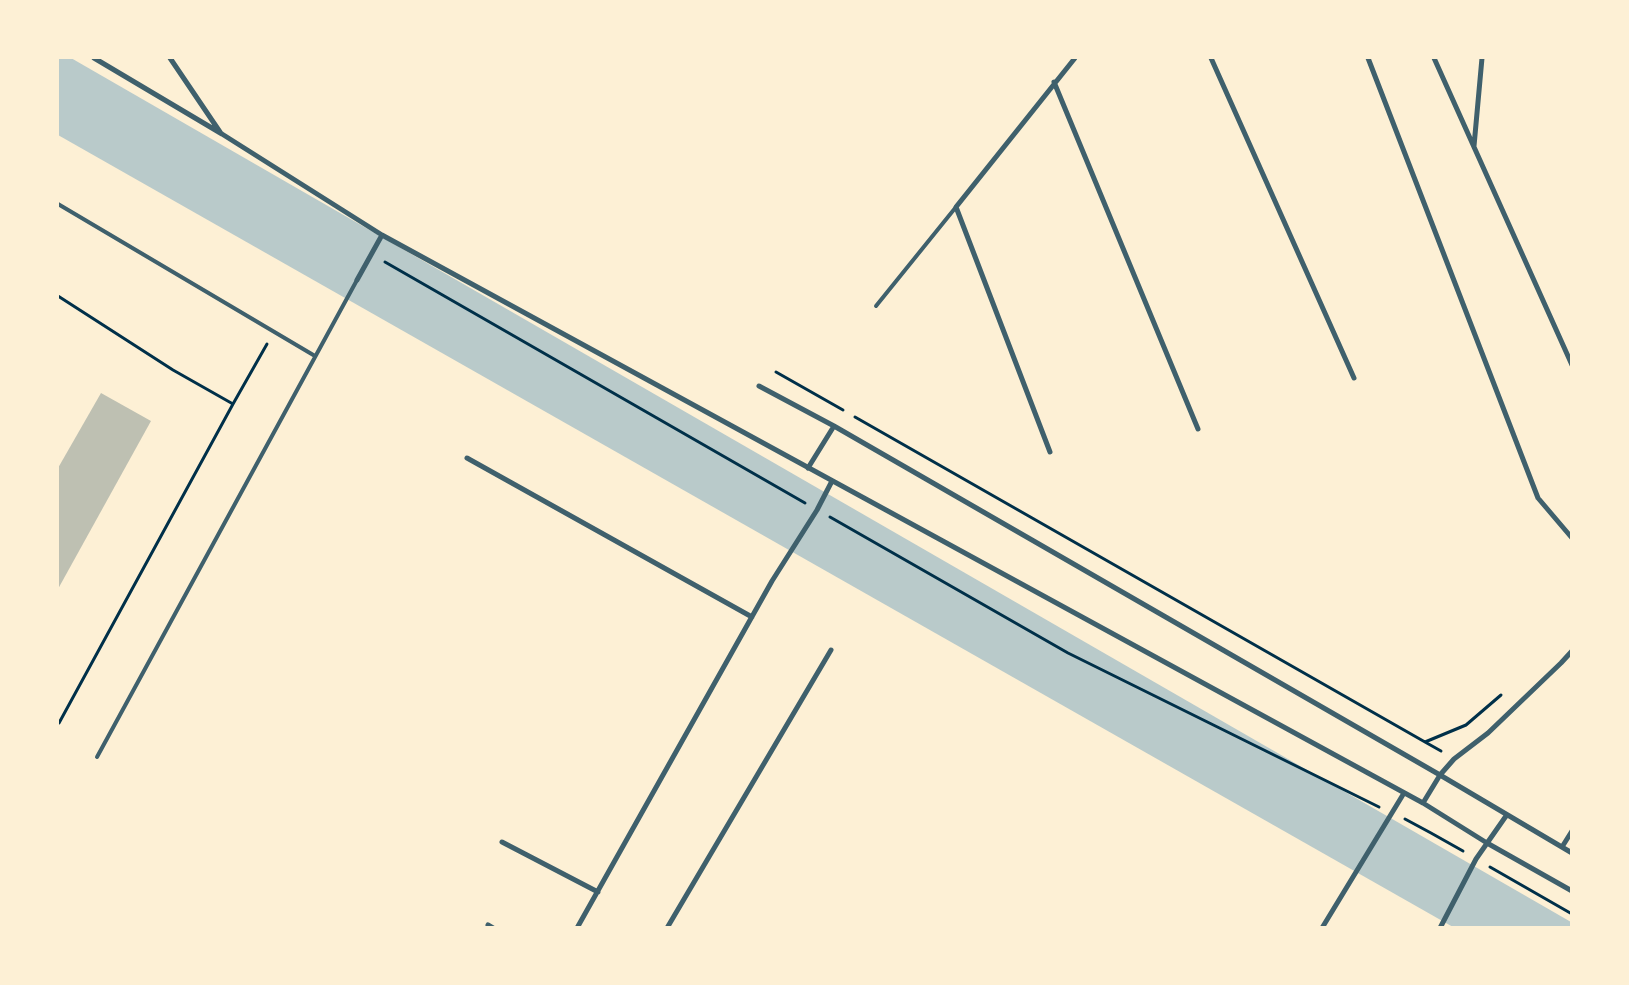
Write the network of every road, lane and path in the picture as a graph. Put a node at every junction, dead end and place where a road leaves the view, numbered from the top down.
1 (94, 58) edge
2 (170, 58) edge
3 (1075, 58) edge
4 (1211, 58) edge
5 (1368, 58) edge
6 (1434, 58) edge
7 (1482, 58) edge
8 (1054, 82) junction
9 (222, 134) junction
10 (1474, 146) junction
11 (58, 204) edge
12 (956, 207) junction
13 (382, 234) junction
14 (370, 254) junction
15 (357, 280) joint
16 (58, 296) edge
17 (876, 306) dead end
18 (274, 333) junction
19 (315, 356) junction
20 (1572, 365) edge
21 (776, 372) dead end
22 (1354, 378) dead end
23 (759, 386) dead end
24 (233, 404) junction
25 (845, 412) dead end
26 (854, 416) dead end
27 (834, 426) junction
28 (1198, 429) dead end
29 (1050, 452) dead end
30 (467, 458) dead end
31 (808, 468) junction
32 (832, 481) junction
33 (817, 510) junction
34 (1572, 538) edge
35 (752, 617) junction
36 (831, 650) dead end
37 (1572, 651) edge
38 (58, 722) edge
39 (1466, 725) dead end
40 (97, 757) dead end
41 (1440, 775) junction
42 (1404, 793) junction
43 (1423, 803) junction
44 (1391, 812) junction
45 (1506, 816) junction
46 (1572, 831) edge
47 (502, 842) dead end
48 (1487, 843) junction
49 (1562, 847) junction
50 (1572, 853) edge
51 (1476, 860) junction
52 (1572, 891) edge
53 (598, 892) junction
54 (1572, 914) edge
55 (577, 928) edge
56 (667, 928) edge
57 (1322, 928) edge
58 (1440, 928) edge

1 - 9 street
2 - 9 street
3 - 8 street
4 - 22 street
5 - 34 street
6 - 10 street
7 - 10 street
8 - 12 street
8 - 28 street
9 - 13 street
10 - 20 street
11 - 18 lane
12 - 17 lane
12 - 29 street
13 - 14 street
13 - 31 street
14 - 15 street
14 - 33 path
15 - 19 lane
16 - 24 path
18 - 19 lane
18 - 24 path
19 - 40 lane
21 - 25 path
23 - 27 street
24 - 38 path
26 - 39 path
27 - 31 street
27 - 41 street
30 - 35 street
31 - 32 street
32 - 33 street
32 - 42 street
33 - 35 street
33 - 44 path
35 - 53 street
36 - 56 street
37 - 41 street
41 - 43 street
41 - 45 street
42 - 43 street
42 - 44 street
43 - 48 street
44 - 51 path
44 - 57 street
45 - 48 street
45 - 49 street
46 - 49 street
47 - 53 street
48 - 51 street
48 - 52 street
49 - 50 street
51 - 54 path
51 - 58 street
53 - 55 street

